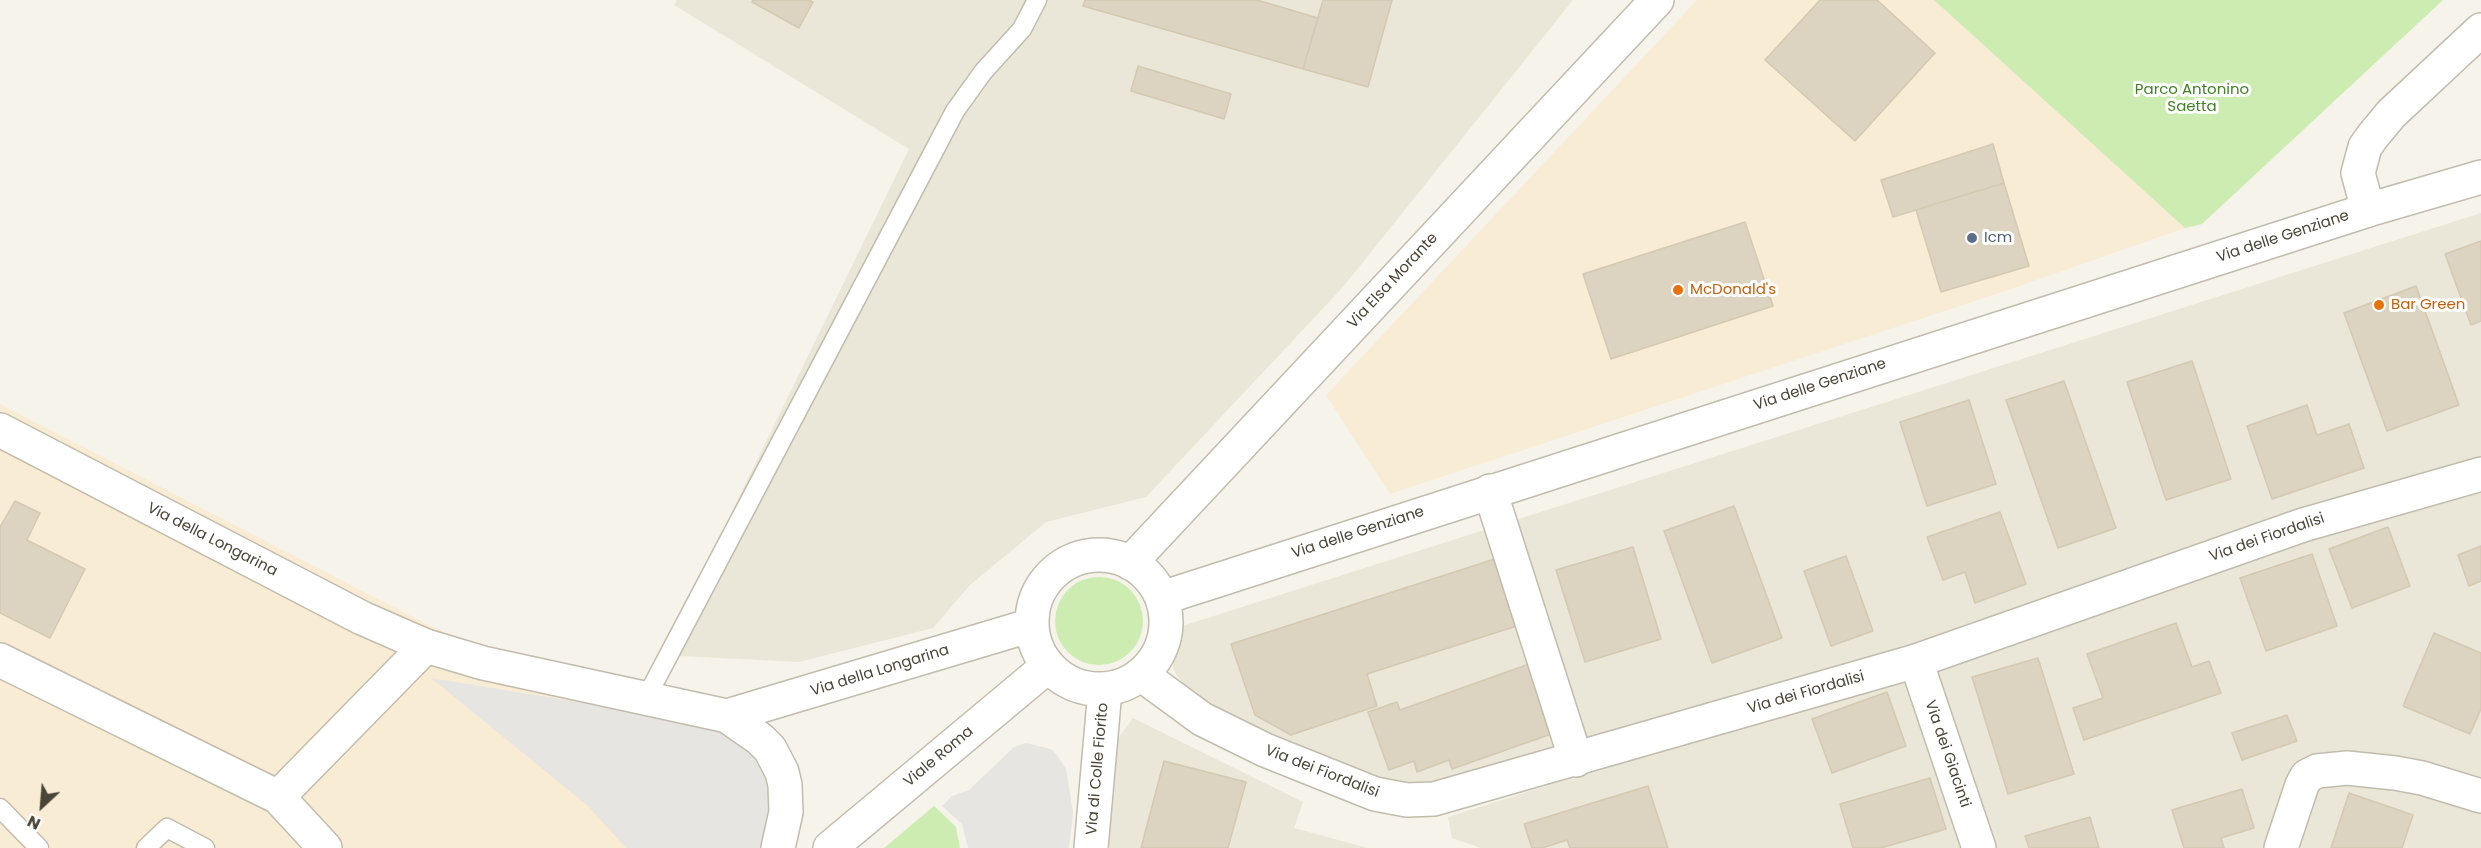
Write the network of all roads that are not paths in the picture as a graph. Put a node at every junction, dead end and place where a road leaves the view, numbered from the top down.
1 (1037, 0) edge
2 (1657, 0) edge
3 (2481, 30) edge
4 (2481, 177) edge
5 (2368, 210) junction
6 (0, 430) edge
7 (2481, 474) edge
8 (1490, 491) junction
9 (1130, 562) junction
10 (1162, 598) junction
11 (1032, 625) junction
12 (426, 646) junction
13 (0, 660) edge
14 (1916, 661) junction
15 (1048, 666) junction
16 (1142, 675) junction
17 (1106, 690) junction
18 (645, 700) junction
19 (727, 716) junction
20 (1576, 760) junction
21 (2481, 796) edge
22 (278, 797) junction
23 (0, 808) edge
24 (39, 848) edge
25 (146, 848) edge
26 (205, 848) edge
27 (325, 848) edge
28 (778, 848) edge
29 (830, 848) edge
30 (1091, 848) edge
31 (1979, 848) edge
32 (2281, 848) edge

1 - 18 lane
2 - 9 street, Via Elsa Morante
3 - 5 street
4 - 5 street, Via delle Genziane
5 - 8 street, Via delle Genziane
6 - 12 street, Via della Longarina
7 - 14 street, Via dei Fiordalisi
8 - 10 street, Via delle Genziane
8 - 20 street
9 - 10 street
9 - 11 street
10 - 16 street
11 - 15 street
11 - 19 street, Via della Longarina
12 - 18 street, Via della Longarina
12 - 22 street
13 - 22 street
14 - 20 street, Via dei Fiordalisi
14 - 31 street, Via dei Giacinti
15 - 17 street
15 - 29 street, Viale Roma
16 - 17 street
16 - 20 street, Via dei Fiordalisi
17 - 30 street, Via di Colle Fiorito
18 - 19 street, Via della Longarina
19 - 28 street, Via della Longarina
21 - 32 street
22 - 27 street
23 - 24 lane
25 - 26 lane

